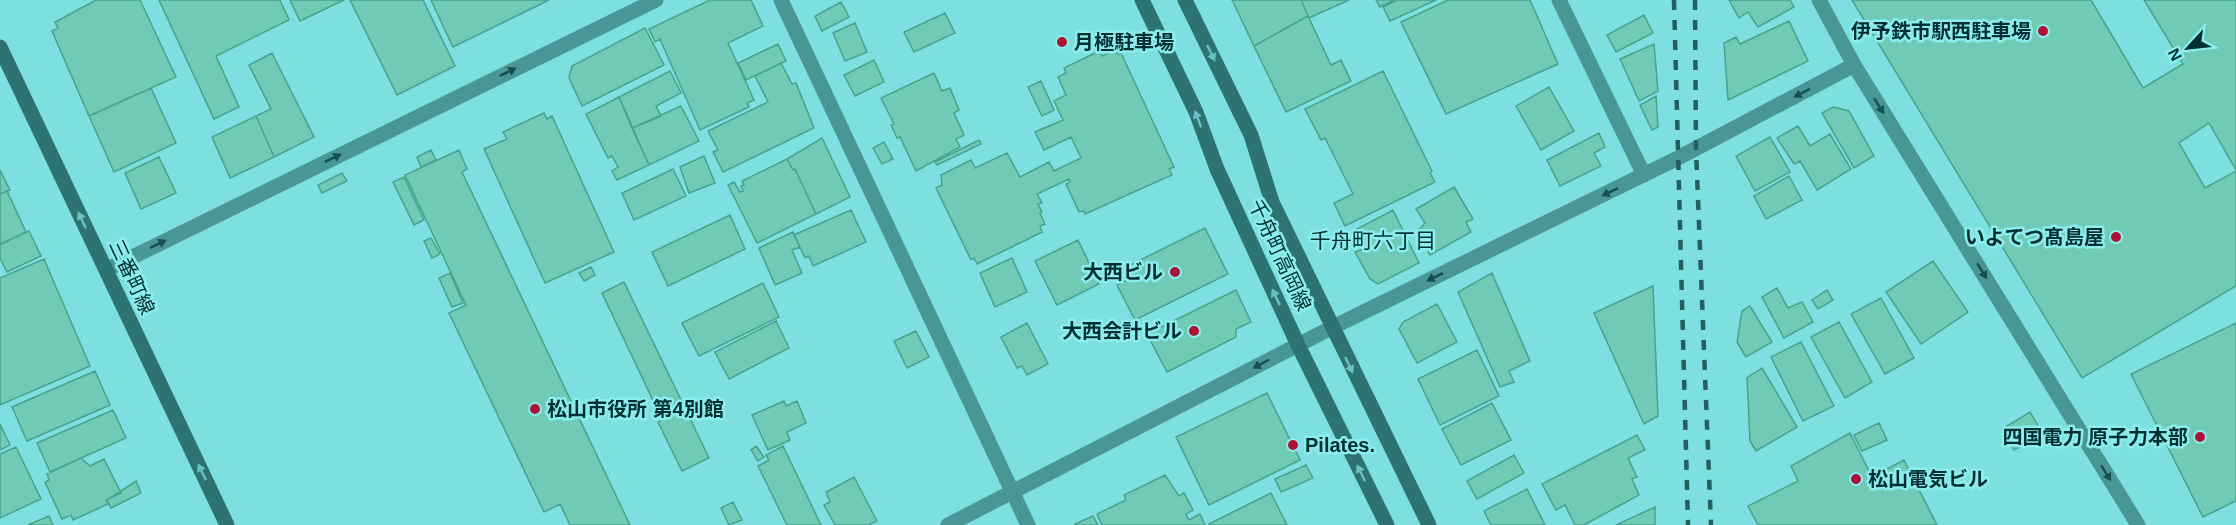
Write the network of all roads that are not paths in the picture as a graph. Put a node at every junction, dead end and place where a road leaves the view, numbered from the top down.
1 (656, 0) edge
2 (781, 0) edge
3 (1142, 0) edge
4 (1185, 0) edge
5 (1559, 0) edge
6 (1819, 0) edge
7 (0, 47) edge
8 (1854, 66) junction
9 (1644, 175) junction
10 (106, 270) junction
11 (1331, 328) junction
12 (1298, 345) junction
13 (1012, 494) junction
14 (227, 525) edge
15 (948, 525) edge
16 (1028, 525) edge
17 (1387, 525) edge
18 (1428, 525) edge
19 (2138, 525) edge

10 -> 1 street
2 - 13 street
12 -> 3 street, 千舟町高岡線
4 -> 11 street, 千舟町高岡線
5 - 9 street
6 - 8 street
10 -> 7 street, 三番町線
8 -> 9 street
8 -> 19 street
9 -> 11 street
14 -> 10 street, 三番町線
11 - 12 street
11 -> 18 street, 千舟町高岡線
12 -> 13 street
17 -> 12 street, 千舟町高岡線
13 - 15 street
13 - 16 street

